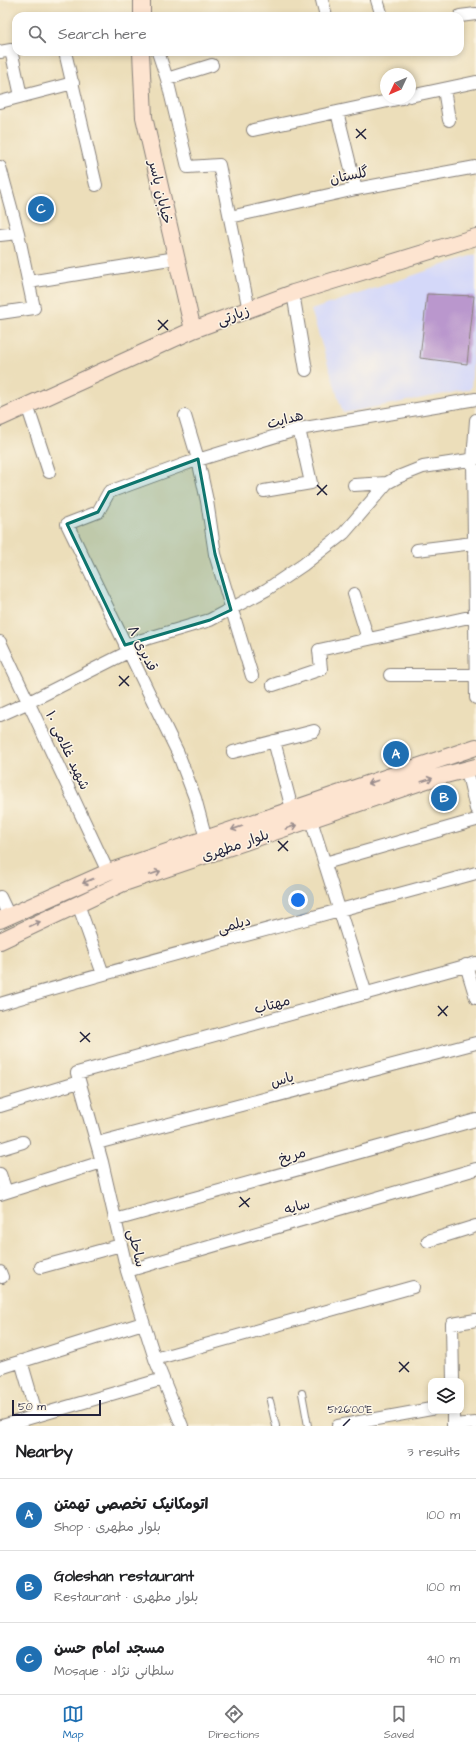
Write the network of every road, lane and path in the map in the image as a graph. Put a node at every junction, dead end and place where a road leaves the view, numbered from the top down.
1 (142, 0) edge
2 (322, 0) edge
3 (377, 0) edge
4 (142, 12) edge
5 (146, 12) edge
6 (325, 12) edge
7 (381, 12) edge
8 (476, 14) edge
9 (464, 16) edge
10 (0, 52) edge
11 (12, 54) edge
12 (12, 56) edge
13 (66, 56) edge
14 (141, 56) edge
15 (159, 56) edge
16 (212, 65) dead end
17 (167, 79) junction
18 (476, 82) edge
19 (72, 83) junction
20 (444, 89) junction
21 (416, 95) edge
22 (22, 96) junction
23 (0, 102) edge
24 (380, 103) edge
25 (337, 112) junction
26 (449, 120) dead end
27 (253, 130) dead end
28 (0, 167) edge
29 (476, 168) edge
30 (96, 185) dead end
31 (356, 189) junction
32 (230, 217) junction
33 (18, 232) junction
34 (0, 235) edge
35 (476, 237) edge
36 (176, 258) junction
37 (28, 282) junction
38 (293, 293) junction
39 (249, 310) junction
40 (0, 314) edge
41 (193, 330) junction
42 (306, 370) dead end
43 (476, 399) edge
44 (27, 405) junction
45 (185, 416) dead end
46 (0, 418) edge
47 (476, 420) edge
48 (299, 429) junction
49 (198, 459) junction
50 (474, 460) edge
51 (49, 472) dead end
52 (387, 483) junction
53 (354, 485) dead end
54 (264, 491) dead end
55 (108, 492) joint
56 (473, 543) junction
57 (417, 550) dead end
58 (354, 594) dead end
59 (231, 610) junction
60 (474, 616) junction
61 (475, 638) edge
62 (368, 639) junction
63 (0, 642) edge
64 (126, 648) junction
65 (390, 675) dead end
66 (476, 675) edge
67 (252, 676) dead end
68 (272, 684) dead end
69 (476, 698) edge
70 (29, 702) junction
71 (0, 715) edge
72 (314, 731) dead end
73 (274, 741) junction
74 (476, 747) edge
75 (232, 752) dead end
76 (472, 769) edge
77 (403, 772) junction
78 (409, 787) junction
79 (292, 809) junction
80 (476, 809) edge
81 (311, 820) junction
82 (476, 820) edge
83 (206, 839) junction
84 (324, 862) junction
85 (108, 872) junction
86 (476, 873) edge
87 (0, 897) edge
88 (78, 904) junction
89 (340, 911) junction
90 (5, 918) edge
91 (0, 941) edge
92 (471, 964) edge
93 (103, 974) junction
94 (366, 994) junction
95 (476, 998) edge
96 (0, 1004) edge
97 (476, 1043) edge
98 (78, 1078) junction
99 (0, 1106) edge
100 (476, 1120) edge
101 (23, 1142) dead end
102 (96, 1143) junction
103 (0, 1149) edge
104 (102, 1162) junction
105 (476, 1169) edge
106 (0, 1174) edge
107 (3, 1193) edge
108 (115, 1220) junction
109 (476, 1226) edge
110 (428, 1241) dead end
111 (121, 1245) junction
112 (41, 1267) dead end
113 (127, 1271) junction
114 (413, 1287) dead end
115 (476, 1320) edge
116 (143, 1323) junction
117 (155, 1359) junction
118 (21, 1361) junction
119 (0, 1368) edge
120 (453, 1378) edge
121 (163, 1379) junction
122 (302, 1393) dead end
123 (270, 1401) dead end
124 (428, 1410) edge
125 (453, 1414) edge
126 (37, 1416) junction
127 (476, 1423) edge
128 (344, 1425) edge
129 (2, 1426) edge
130 (182, 1426) edge
131 (276, 1426) edge
132 (308, 1426) edge
133 (453, 1426) edge

1 - 4 main road
1 - 5 street
2 - 6 street
3 - 7 street
8 - 9 street
10 - 11 street
12 - 22 street
13 - 19 street
14 - 36 main road, خیابان یاسر
15 - 17 street
16 - 17 street
17 - 32 street
18 - 20 street
19 - 22 street
19 - 30 street
20 - 21 street
20 - 26 street
22 - 23 street
24 - 25 street
25 - 27 street
25 - 31 street
28 - 33 street
29 - 31 street, گلستان
31 - 32 street, گلستان
32 - 39 street
33 - 34 street
33 - 37 street
35 - 38 main road, زیارتی
36 - 37 street
36 - 41 main road, خیابان یاسر
37 - 40 street
38 - 39 main road, زیارتی
38 - 42 street
39 - 41 main road, زیارتی
41 - 44 main road, زیارتی
43 - 48 street, هدایت
44 - 46 main road, زیارتی
44 - 51 street
45 - 49 street
47 - 50 street
48 - 49 street, هدایت
48 - 54 street
49 - 55 street, هدایت
49 - 59 street
50 - 52 street
50 - 56 street
52 - 53 street
52 - 59 street
55 - 64 street, قدیری ۸
56 - 57 street
56 - 60 street
58 - 62 street
59 - 64 street
59 - 67 street
60 - 61 street
60 - 62 street
61 - 66 street
62 - 68 street
63 - 70 street, شهید غلامی ۱۰
64 - 70 street
64 - 83 street, قدیری ۸
65 - 66 street
66 - 69 street
70 - 71 street
70 - 85 street, شهید غلامی ۱۰
72 - 73 street
73 - 75 street
73 - 79 street
74 - 77 main road, بلوار مطهری
78 -> 76 main road, بلوار مطهری
76 - 80 street
77 - 78 main road
77 -> 79 main road, بلوار مطهری
78 - 81 main road, بلوار مطهری
79 -> 83 main road, بلوار مطهری
81 - 84 street
88 -> 81 main road, بلوار مطهری
82 - 84 street
83 - 85 main road, بلوار مطهری
84 - 89 street
85 -> 90 main road, بلوار مطهری
86 - 89 street, دیلمی
87 - 90 street
91 -> 88 main road, بلوار مطهری
88 - 93 street
89 - 93 street, دیلمی
89 - 94 street
92 - 94 street, مهتاب
92 - 95 street
93 - 96 street, دیلمی
94 - 98 street, مهتاب
97 - 102 street, یاس
98 - 99 street, مهتاب
98 - 102 street, ساحلی
100 - 108 street, مریخ
101 - 103 street
102 - 104 street, ساحلی
104 - 107 street
104 - 108 street, ساحلی
105 - 113 street, سایه
106 - 107 street
108 - 111 street, ساحلی
109 - 110 street
111 - 112 street
111 - 113 street, ساحلی
113 - 116 street, ساحلی
114 - 117 street
115 - 120 street
116 - 117 street, ساحلی
116 - 118 street
117 - 121 street, ساحلی
118 - 119 street
118 - 126 street
121 - 126 street
121 - 130 street, ساحلی
122 - 132 lane
123 - 131 lane
124 - 128 street
125 - 133 street
126 - 129 street
127 - 133 street

